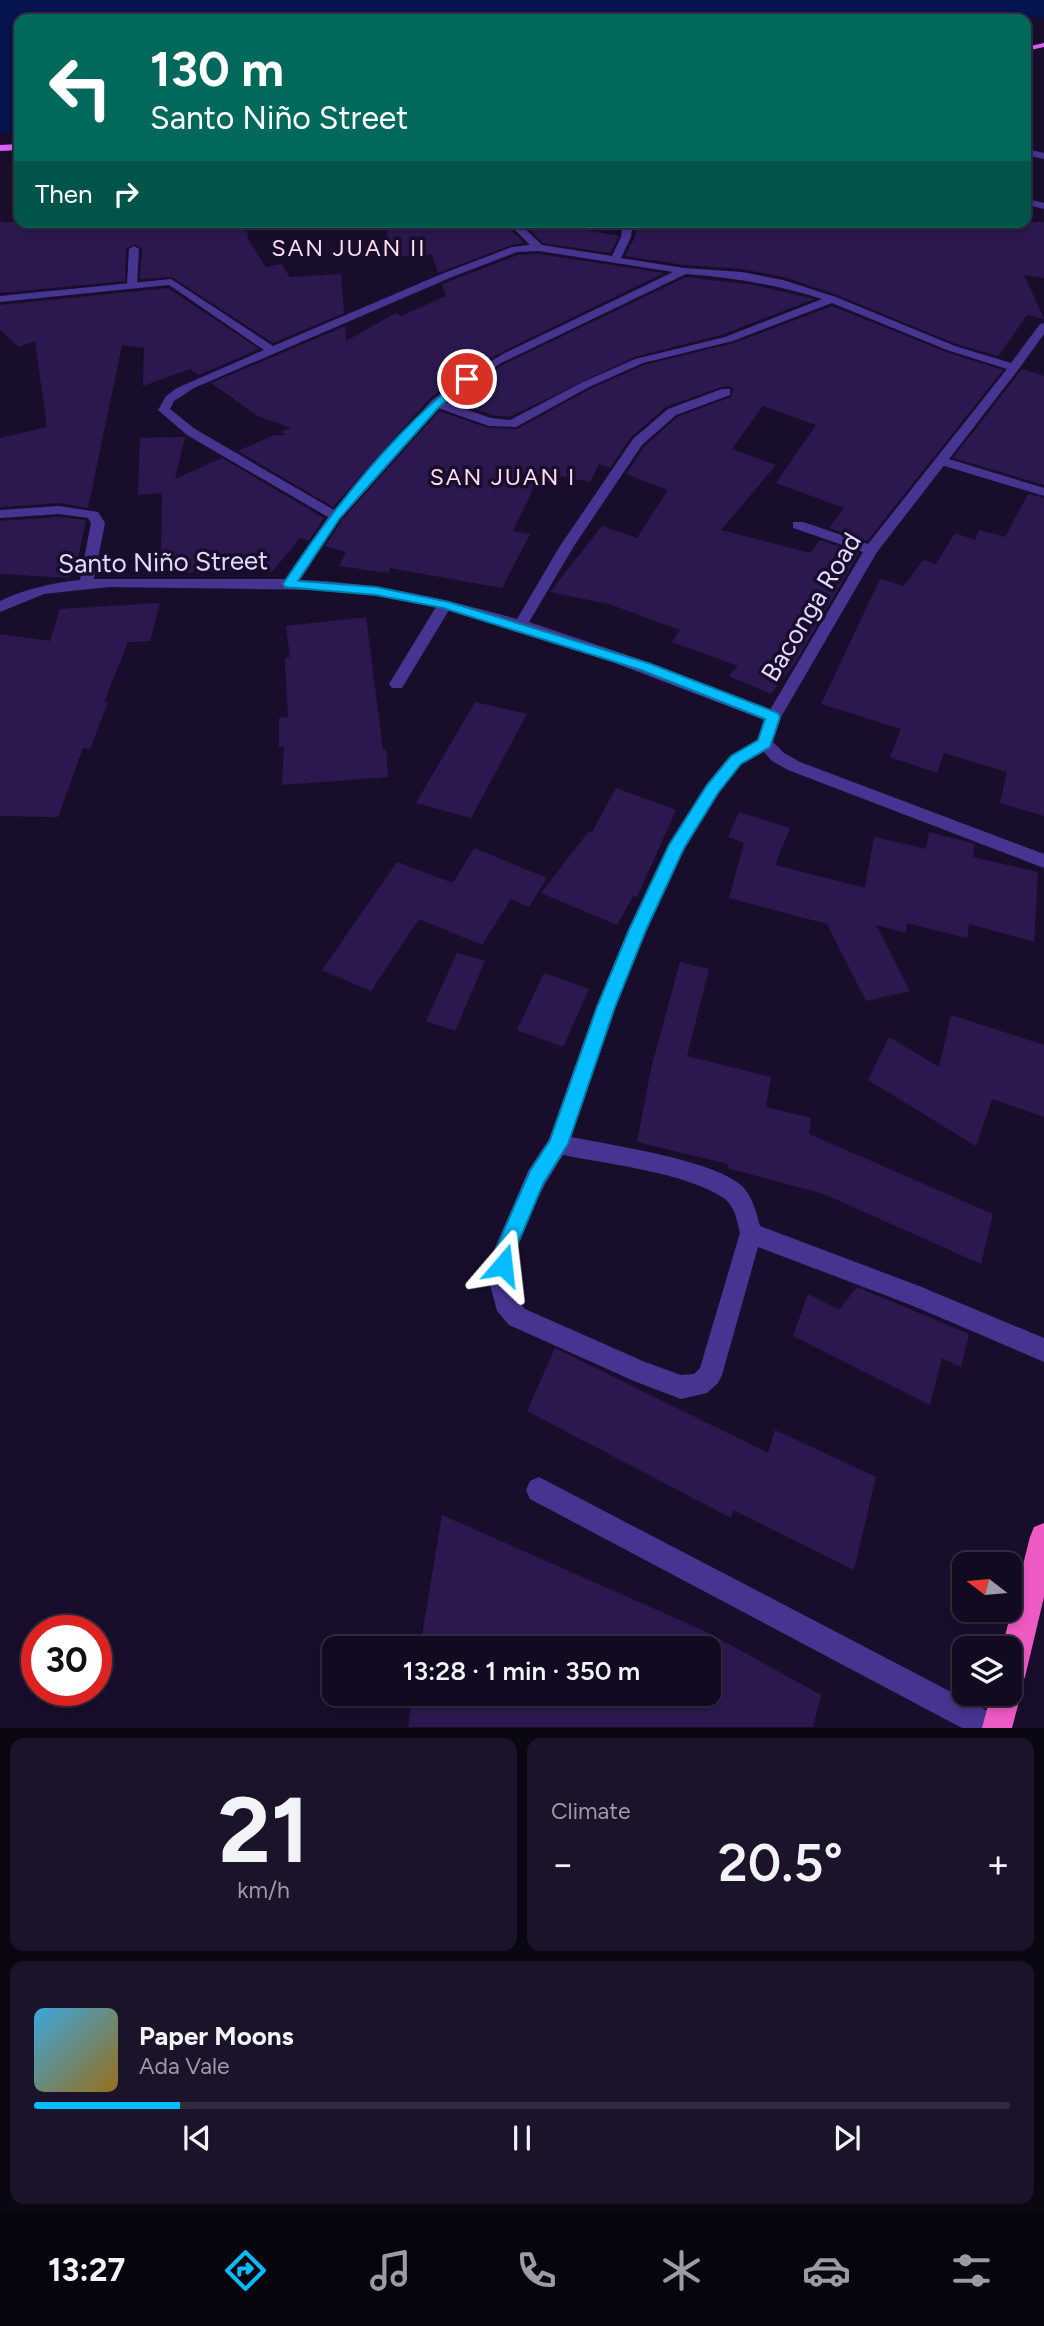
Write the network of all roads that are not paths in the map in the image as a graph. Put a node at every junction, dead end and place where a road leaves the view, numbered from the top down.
1 (1032, 203) dead end
2 (1044, 206) edge
3 (518, 228) edge
4 (627, 228) edge
5 (539, 247) junction
6 (134, 249) dead end
7 (615, 260) junction
8 (684, 271) junction
9 (132, 284) junction
10 (0, 299) edge
11 (832, 299) junction
12 (1044, 326) edge
13 (273, 351) junction
14 (1014, 368) junction
15 (726, 393) dead end
16 (436, 404) junction
17 (942, 461) junction
18 (1044, 492) edge
19 (0, 514) edge
20 (335, 516) junction
21 (798, 525) dead end
22 (871, 550) junction
23 (86, 583) junction
24 (290, 584) junction
25 (444, 605) junction
26 (0, 607) edge
27 (519, 627) junction
28 (397, 684) dead end
29 (773, 717) junction
30 (765, 743) junction
31 (1044, 861) edge
32 (558, 1144) junction
33 (751, 1233) junction
34 (1044, 1350) edge
35 (539, 1490) dead end
36 (1044, 1537) edge
37 (1020, 1636) edge
38 (1003, 1706) edge
39 (990, 1727) edge
40 (998, 1727) edge

1 - 2 street
3 - 5 street
4 - 7 street
5 - 7 street
5 - 13 street
6 - 9 street
7 - 8 street
8 - 11 street
8 - 16 street
9 - 10 street
9 - 13 street
11 - 14 street
11 - 16 street
12 - 14 street, Baconga Road
13 - 20 street
14 - 17 street, Baconga Road
15 - 27 street
16 - 20 street
17 - 18 street
17 - 22 street, Baconga Road
19 - 23 street
20 - 24 street
21 - 22 street
22 - 29 street, Baconga Road
23 - 24 street, Santo Niño Street
23 - 26 street, Santo Niño Street
24 - 25 street, Santo Niño Street
25 - 27 street, Santo Niño Street
25 - 28 street
27 - 29 street, Santo Niño Street
29 - 30 street, Baconga Road
30 - 31 street
30 - 32 street
32 - 33 street
32 - 33 street
33 - 34 street
35 - 39 street
36 - 37 highway
38 - 40 highway

